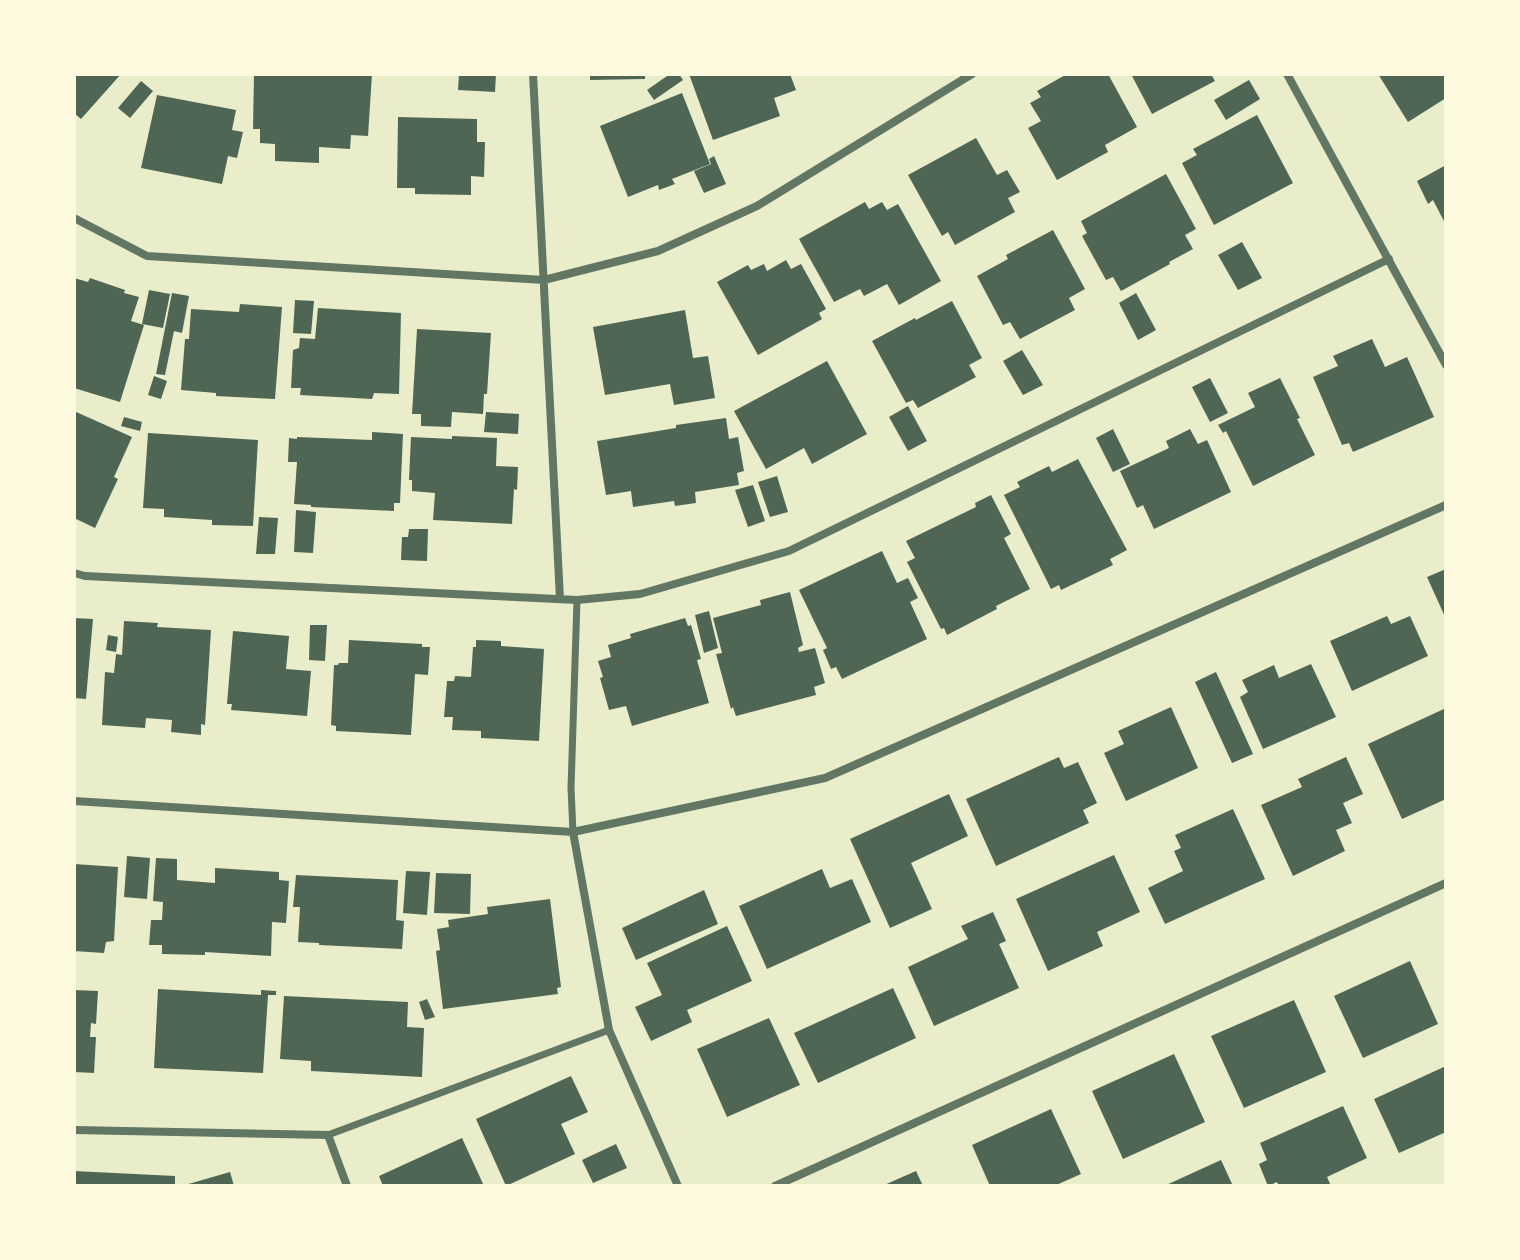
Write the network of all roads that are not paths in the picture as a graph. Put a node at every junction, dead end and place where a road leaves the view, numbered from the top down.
1 (533, 74) edge
2 (972, 74) edge
3 (1287, 74) edge
4 (74, 218) edge
5 (1389, 259) junction
6 (544, 280) junction
7 (1446, 365) edge
8 (1446, 505) edge
9 (74, 573) edge
10 (560, 599) junction
11 (577, 600) junction
12 (74, 801) edge
13 (573, 832) junction
14 (1446, 883) edge
15 (609, 1030) junction
16 (74, 1130) edge
17 (328, 1135) junction
18 (347, 1186) edge
19 (678, 1186) edge
20 (775, 1186) edge

1 - 6 street
2 - 6 street
3 - 5 street
4 - 6 street
5 - 7 street
5 - 11 street
6 - 10 street
8 - 13 street
9 - 10 street
10 - 11 street
11 - 13 street
12 - 13 street
13 - 15 street
14 - 20 street
15 - 17 street
15 - 19 street
16 - 17 street
17 - 18 street

